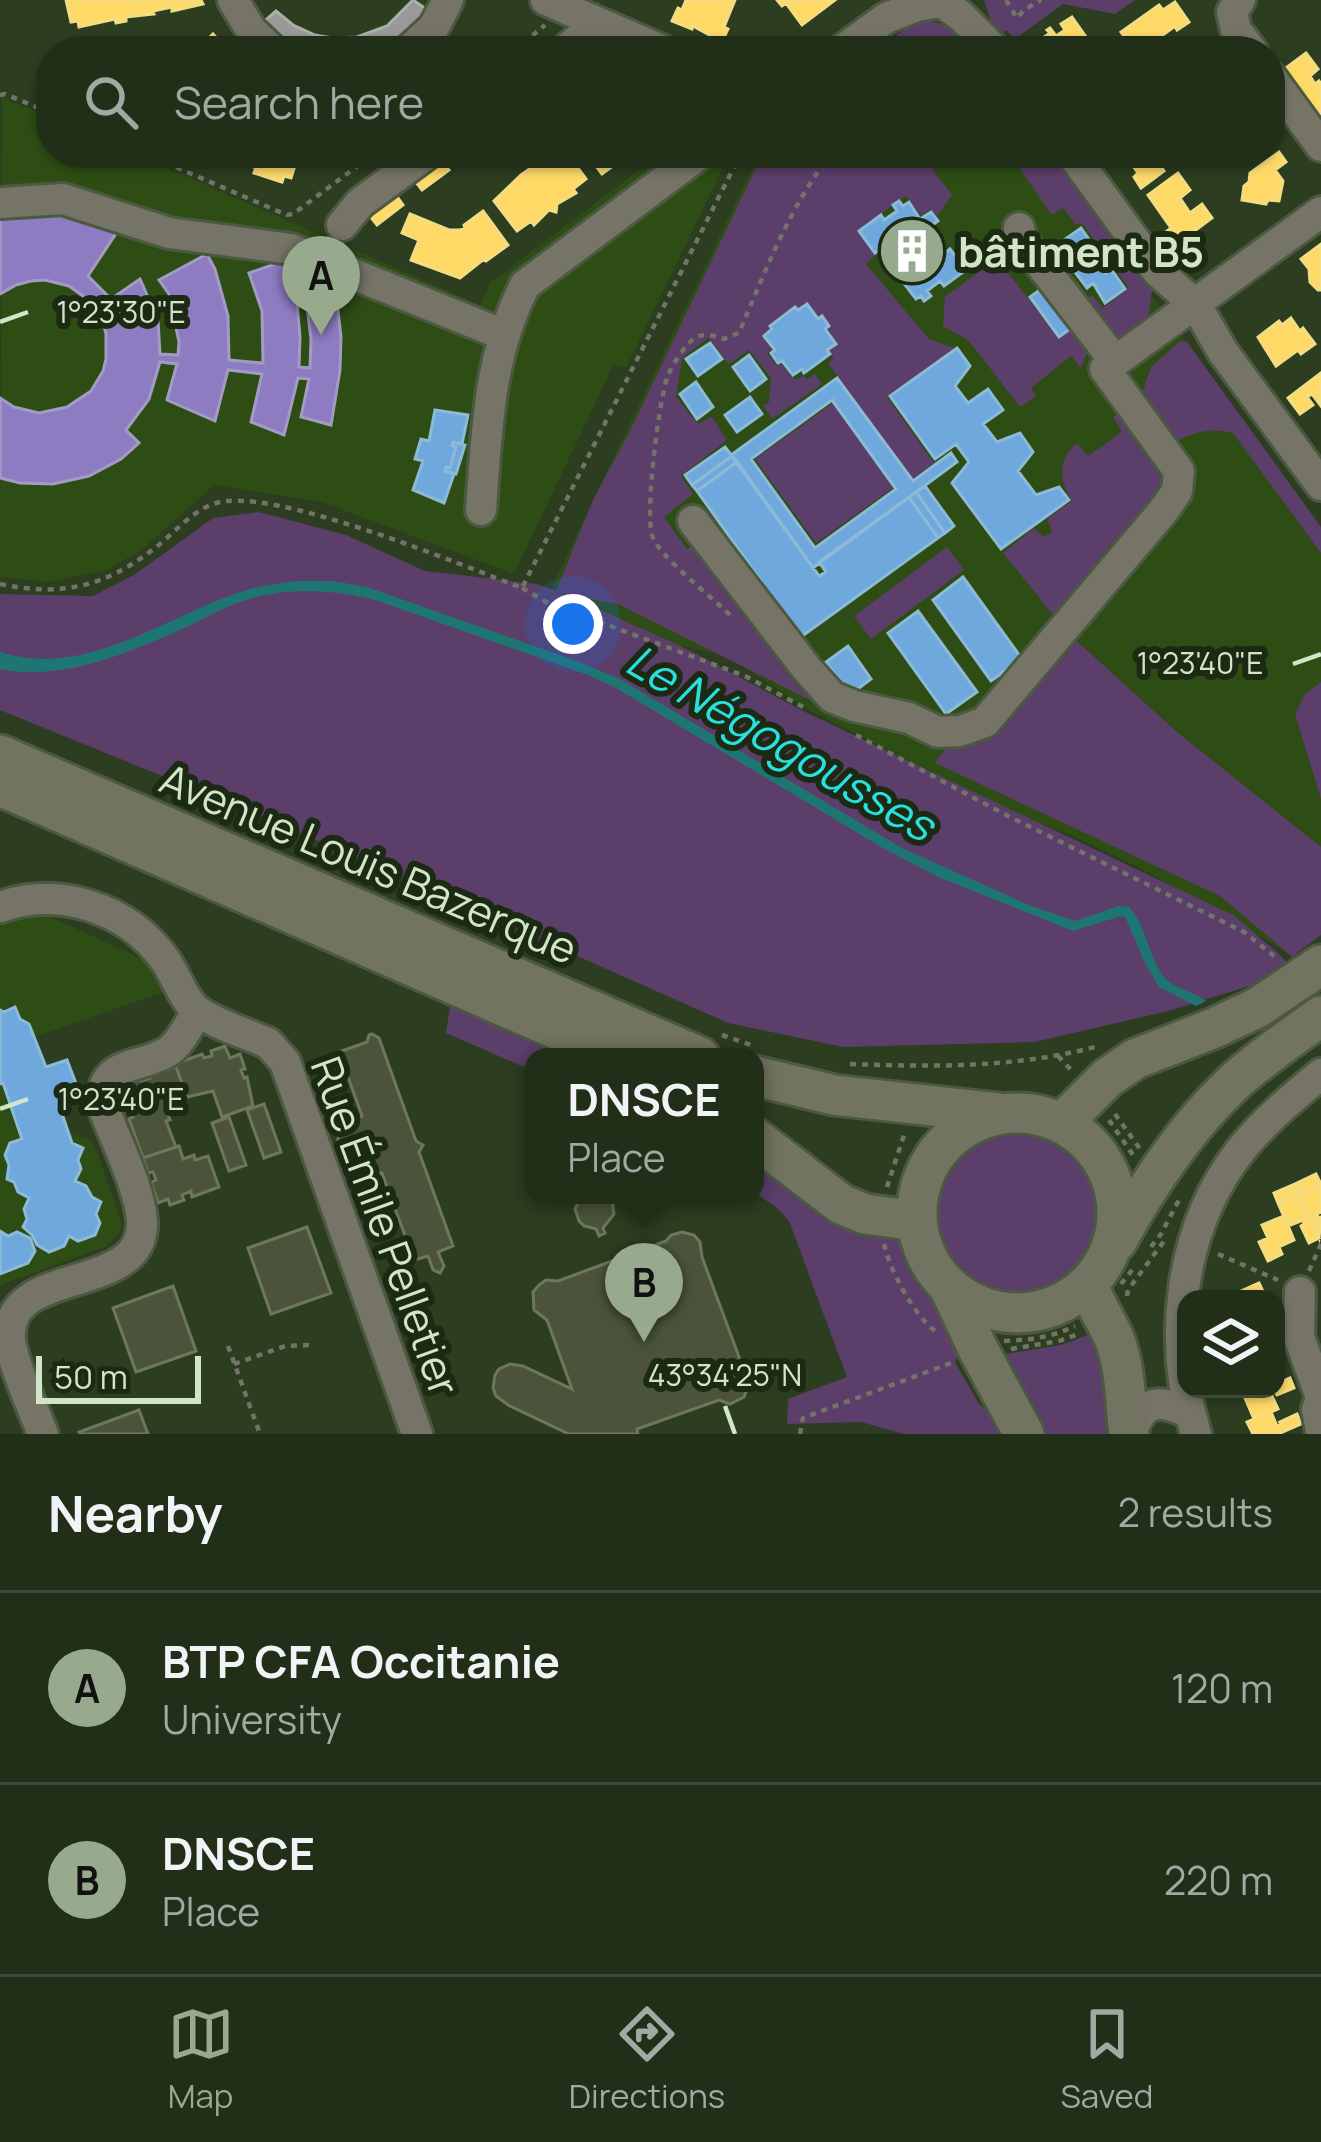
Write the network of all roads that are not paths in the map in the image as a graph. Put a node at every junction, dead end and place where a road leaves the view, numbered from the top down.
1 (233, 0) edge
2 (448, 0) edge
3 (1240, 0) edge
4 (550, 2) edge
5 (956, 2) edge
6 (894, 9) edge
7 (591, 20) junction
8 (256, 36) edge
9 (424, 36) edge
10 (582, 36) edge
11 (629, 36) edge
12 (860, 36) edge
13 (981, 36) edge
14 (1241, 36) edge
15 (1285, 97) edge
16 (1321, 146) edge
17 (408, 168) edge
18 (681, 168) edge
19 (1082, 168) edge
20 (0, 203) edge
21 (1321, 212) edge
22 (342, 224) dead end
23 (1019, 228) dead end
24 (1196, 305) junction
25 (504, 335) junction
26 (1115, 361) junction
27 (1321, 485) edge
28 (482, 510) dead end
29 (694, 521) dead end
30 (0, 755) edge
31 (0, 786) edge
32 (0, 802) edge
33 (97, 829) junction
34 (0, 907) edge
35 (1304, 966) edge
36 (197, 1011) junction
37 (1321, 1016) edge
38 (711, 1046) edge
39 (599, 1048) edge
40 (764, 1065) edge
41 (1321, 1074) edge
42 (1004, 1114) junction
43 (1061, 1123) junction
44 (764, 1145) edge
45 (917, 1221) junction
46 (950, 1289) junction
47 (1100, 1290) junction
48 (1300, 1292) road end
49 (9, 1306) edge
50 (1321, 1398) edge
51 (1192, 1424) edge
52 (1321, 1431) edge
53 (43, 1434) edge
54 (417, 1434) edge
55 (1024, 1434) edge
56 (1130, 1434) edge

1 - 8 street
2 - 9 street
3 - 14 street
4 - 7 street
5 - 6 street
5 - 13 street
6 - 12 street
7 - 10 street
7 - 11 street
15 - 16 street
17 - 22 street
18 - 25 street
19 - 24 street
20 - 25 street
21 - 24 street
23 - 26 street
24 - 26 street
24 - 27 street
25 - 28 street
26 - 29 street
30 - 38 main road, Avenue Louis Bazerque
31 - 33 main road, Avenue Louis Bazerque
32 - 33 street
33 - 39 main road, Avenue Louis Bazerque
34 - 36 street
35 - 43 main road
36 - 49 street
36 - 54 street, Rue Émile Pelletier
37 - 47 main road
40 - 42 main road
41 - 51 street
42 - 43 main road
42 - 45 main road
43 - 47 main road
44 - 45 main road
45 - 46 main road
46 - 47 main road
46 - 55 main road
47 - 56 main road
48 - 50 street
49 - 53 street
50 - 52 street
51 - 56 street

